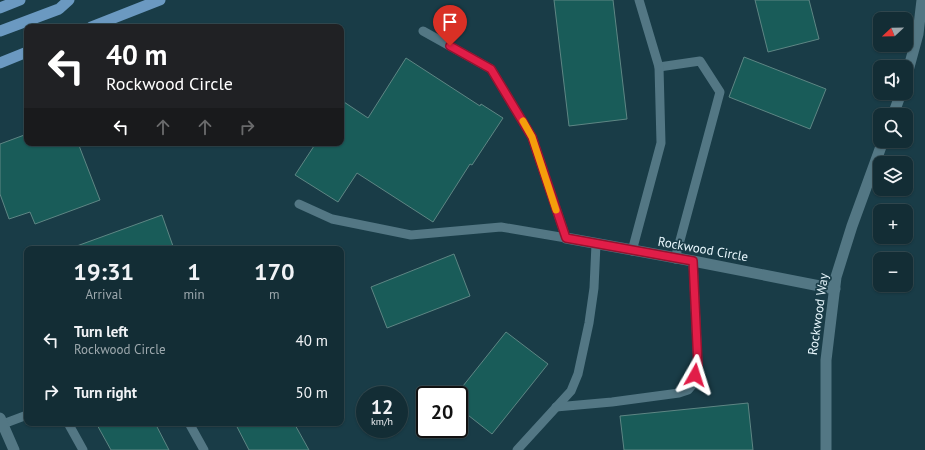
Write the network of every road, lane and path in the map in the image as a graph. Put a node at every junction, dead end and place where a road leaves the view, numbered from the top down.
1 (20, 0) edge
2 (69, 0) edge
3 (160, 0) edge
4 (640, 0) edge
5 (922, 0) edge
6 (0, 8) edge
7 (99, 24) edge
8 (0, 31) edge
9 (423, 31) dead end
10 (24, 53) edge
11 (911, 60) edge
12 (0, 63) edge
13 (659, 67) junction
14 (880, 148) edge
15 (300, 204) dead end
16 (566, 238) junction
17 (596, 244) junction
18 (632, 251) junction
19 (674, 259) junction
20 (693, 261) junction
21 (835, 289) junction
22 (556, 407) junction
23 (24, 416) edge
24 (1, 421) edge
25 (70, 426) edge
26 (191, 426) edge
27 (14, 450) edge
28 (83, 450) edge
29 (204, 450) edge
30 (517, 450) edge
31 (826, 450) edge

1 - 6 main road
2 - 8 main road
3 - 7 main road
4 - 13 lane
5 - 11 street
9 - 16 lane
10 - 12 main road
13 - 18 lane
13 - 19 lane
14 - 21 street, Rockwood Way
15 - 16 lane
16 - 17 street, Rockwood Circle
17 - 18 street, Rockwood Circle
17 - 22 lane
18 - 19 street, Rockwood Circle
19 - 20 street, Rockwood Circle
20 - 21 street, Rockwood Circle
20 - 22 lane
21 - 31 street, Rockwood Way
22 - 30 lane
23 - 24 lane
24 - 27 street
25 - 28 lane
26 - 29 lane

